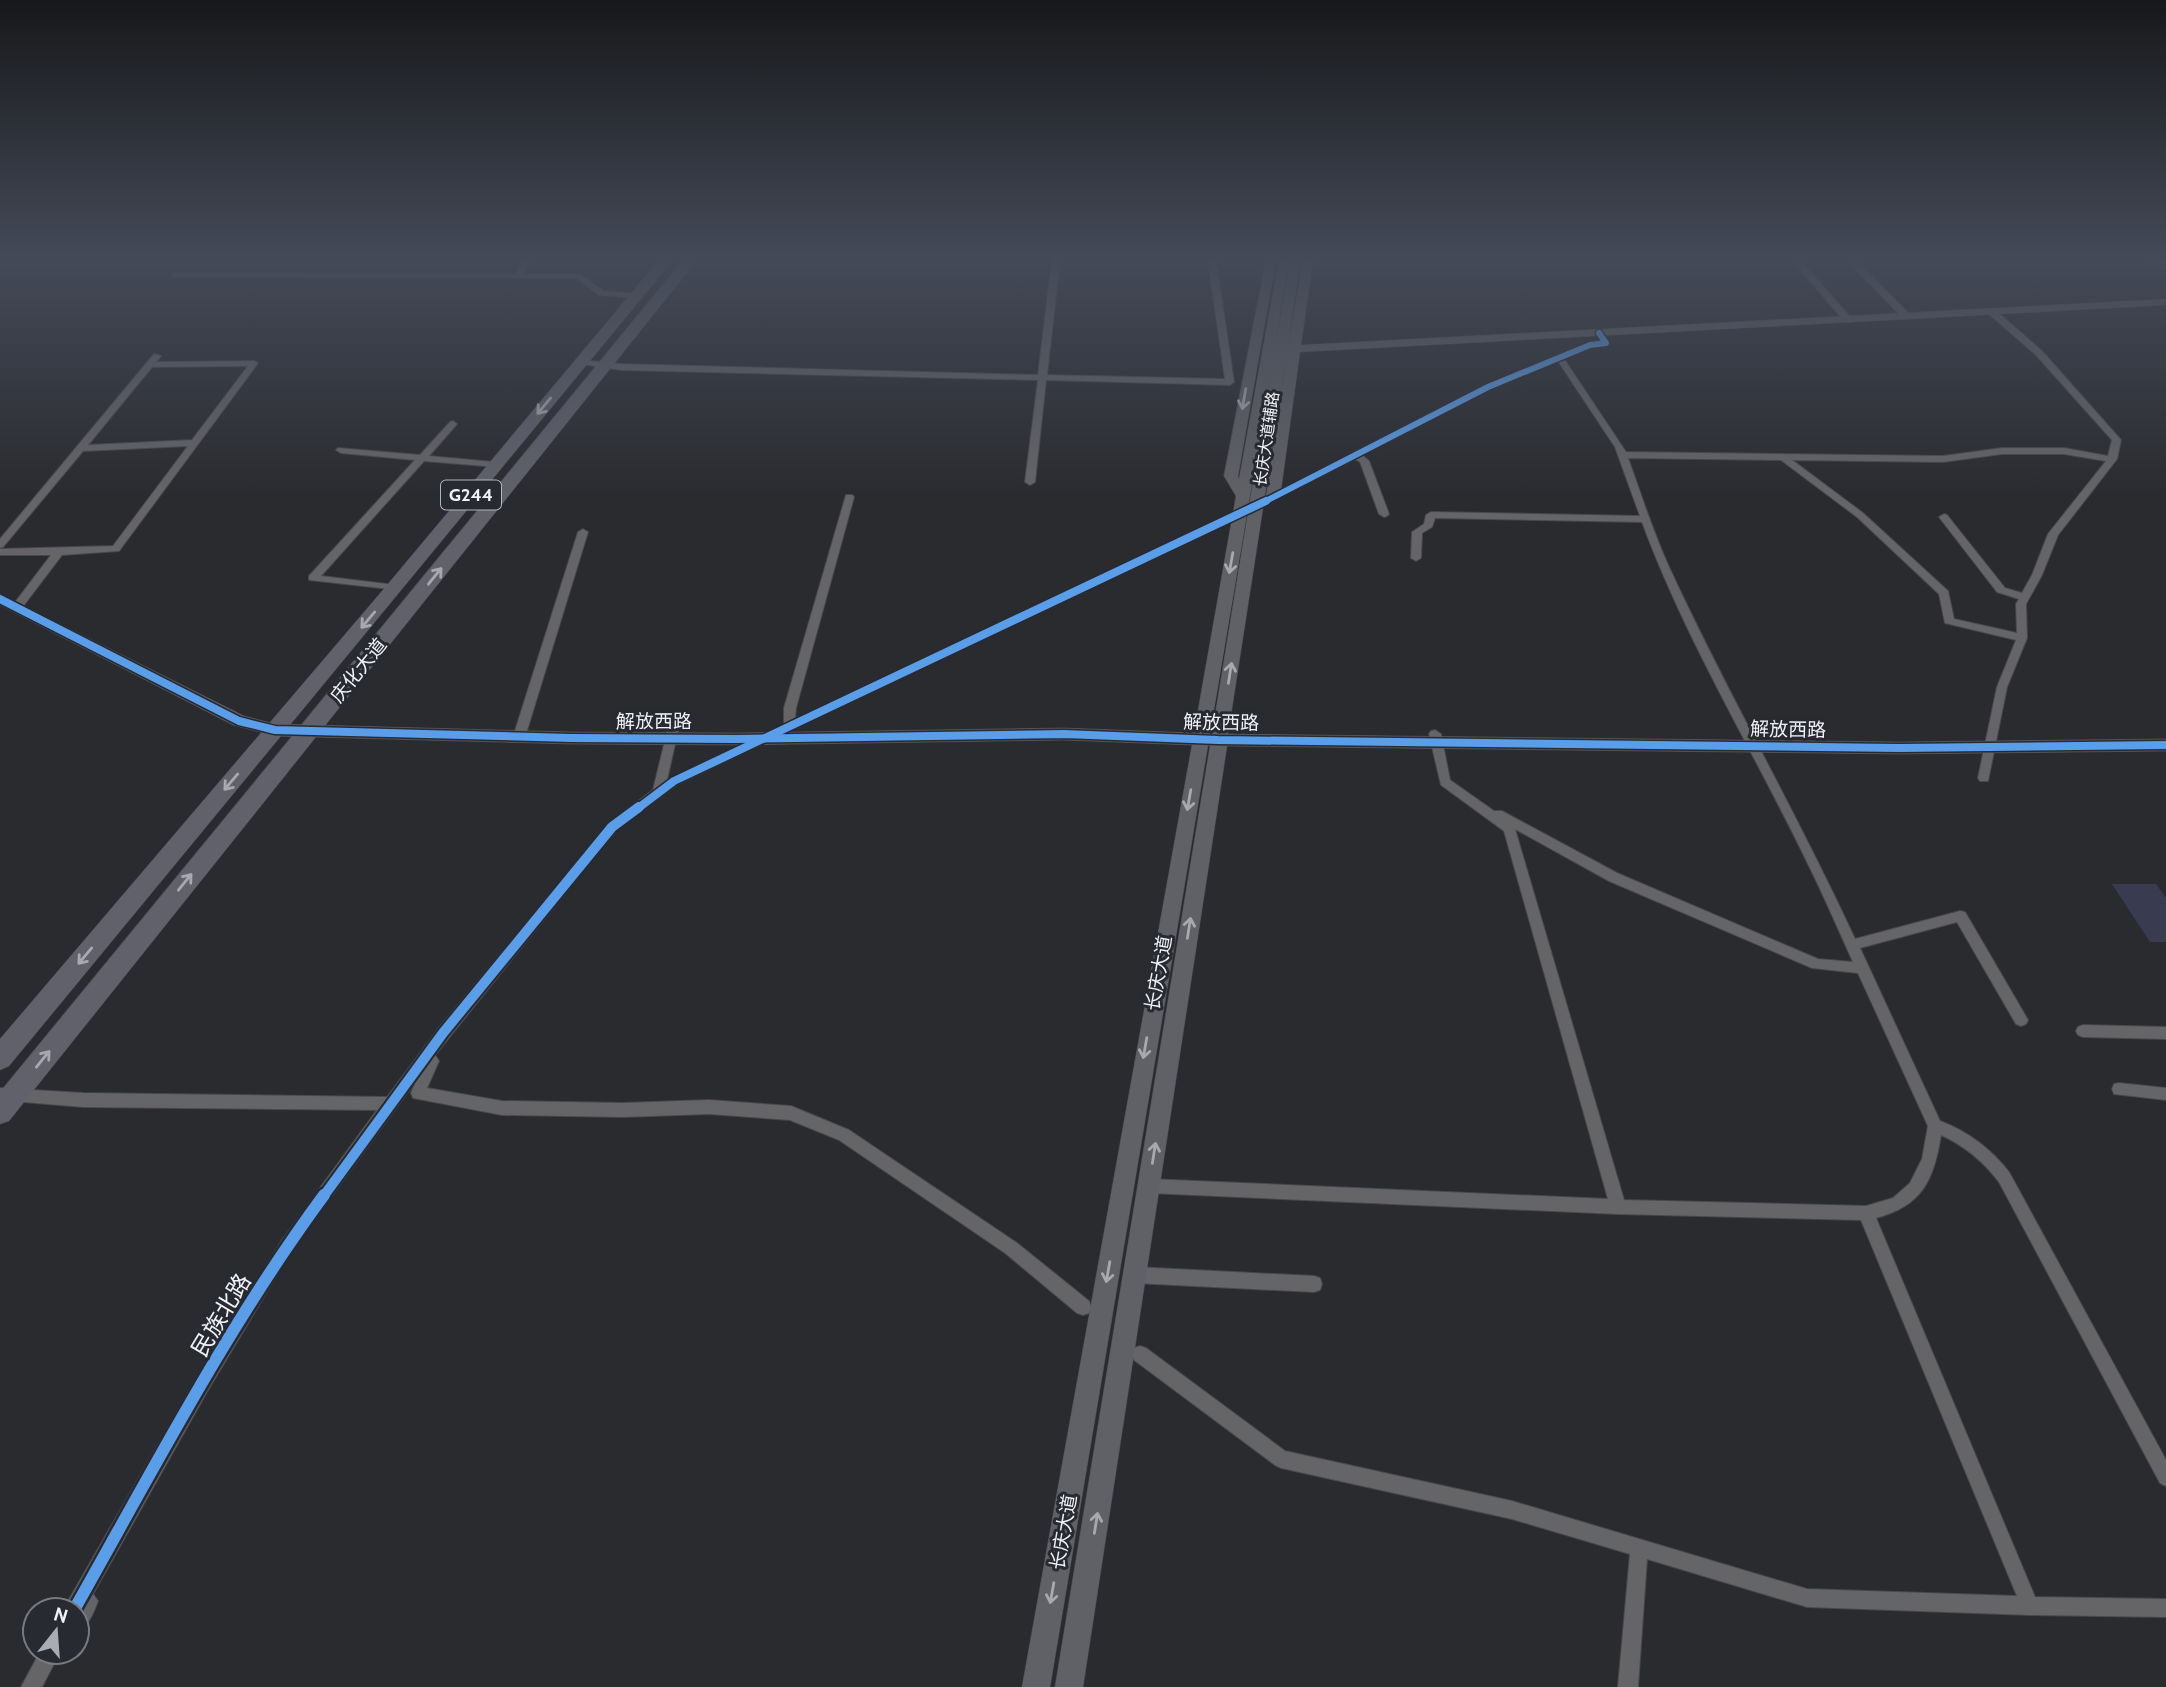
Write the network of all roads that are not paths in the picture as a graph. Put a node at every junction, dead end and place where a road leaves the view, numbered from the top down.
1 (600, 339) edge
2 (626, 339) edge
3 (1047, 339) edge
4 (1224, 339) edge
5 (1256, 339) edge
6 (1282, 339) edge
7 (1283, 339) edge
8 (1285, 339) edge
9 (1457, 339) edge
10 (1479, 339) edge
11 (1603, 339) edge
12 (2023, 339) edge
13 (1282, 348) junction
14 (157, 356) dead end
15 (1559, 357) junction
16 (581, 362) junction
17 (150, 365) junction
18 (605, 365) junction
19 (1042, 377) junction
20 (453, 424) dead end
21 (195, 443) junction
22 (81, 448) junction
23 (341, 450) dead end
24 (1356, 455) junction
25 (1622, 455) junction
26 (422, 458) junction
27 (1784, 459) junction
28 (2112, 459) junction
29 (495, 466) junction
30 (1031, 482) dead end
31 (1243, 496) junction
32 (849, 497) dead end
33 (1273, 497) junction
34 (1256, 506) junction
35 (1240, 514) junction
36 (1384, 514) dead end
37 (1944, 517) dead end
38 (1646, 519) junction
39 (583, 531) dead end
40 (0, 545) edge
41 (0, 552) edge
42 (60, 552) junction
43 (1416, 558) dead end
44 (395, 588) junction
45 (2025, 597) junction
46 (0, 599) edge
47 (17, 607) junction
48 (2022, 638) junction
49 (278, 726) junction
50 (311, 727) junction
51 (780, 732) junction
52 (521, 733) junction
53 (671, 735) junction
54 (1210, 736) junction
55 (1436, 738) junction
56 (2166, 738) edge
57 (1751, 742) junction
58 (1992, 742) junction
59 (2166, 745) edge
60 (1984, 778) dead end
61 (658, 794) junction
62 (1479, 807) junction
63 (1852, 946) junction
64 (1862, 968) junction
65 (2021, 1020) dead end
66 (2083, 1031) dead end
67 (2164, 1036) edge
68 (428, 1057) junction
69 (0, 1058) edge
70 (2119, 1089) dead end
71 (2166, 1094) edge
72 (4, 1101) edge
73 (391, 1104) junction
74 (1935, 1126) junction
75 (1149, 1186) junction
76 (1618, 1207) junction
77 (1866, 1213) junction
78 (1135, 1275) junction
79 (1314, 1284) dead end
80 (1083, 1307) dead end
81 (1140, 1354) dead end
82 (2166, 1477) edge
83 (1639, 1549) junction
84 (82, 1596) edge
85 (91, 1597) edge
86 (2029, 1606) junction
87 (2166, 1608) edge
88 (43, 1666) edge
89 (52, 1666) edge
90 (31, 1687) edge
91 (41, 1687) edge
92 (1036, 1687) edge
93 (1069, 1687) edge
94 (1628, 1687) edge

1 - 16 highway, 庆化大道 / G244
2 - 18 highway, 庆化大道 / G244
3 - 19 street
4 - 19 street
5 -> 31 street, 长庆大道辅路
6 - 13 street, 长庆大道
7 - 13 street, 长庆大道
8 - 13 street, 长庆大道辅路
9 - 13 street
10 - 13 street
11 - 15 street
12 - 28 street
13 - 31 street, 长庆大道
13 - 33 street, 长庆大道辅路
13 - 34 street, 长庆大道
14 - 17 street
15 - 24 street
15 - 25 street
16 - 18 street
16 -> 29 highway, 庆化大道 / G244
17 - 21 street
17 - 22 street
18 - 19 street
50 -> 18 highway, 庆化大道 / G244
19 - 30 street
20 - 26 street
21 - 22 street
21 - 42 street
22 - 40 street
23 - 26 street
24 - 33 street
24 - 36 street
25 - 27 street
25 - 38 street
26 - 29 street
26 - 44 street
27 - 28 street
27 - 48 street
28 - 45 street
29 - 44 highway, 庆化大道 / G244
31 - 35 street, 长庆大道
32 - 51 street
33 - 34 street
34 - 35 street
54 -> 34 street, 长庆大道
35 - 51 street
35 -> 54 street, 长庆大道
37 - 45 street
38 - 43 street
38 - 57 street
39 - 52 street
41 - 42 street
42 - 47 street
44 -> 49 highway, 庆化大道 / G244
45 - 48 street
46 - 47 street, 解放西路
47 - 49 street, 解放西路
48 - 58 street
49 - 50 street, 解放西路
49 -> 69 highway, 庆化大道 / G244
50 - 52 street, 解放西路
72 -> 50 highway, 庆化大道 / G244
51 - 53 street, 解放西路
51 - 54 street, 解放西路
51 - 61 street
52 - 53 street, 解放西路
53 - 61 street
54 - 55 street, 解放西路
75 -> 54 street, 长庆大道
54 -> 92 street, 长庆大道
55 - 57 street, 解放西路
55 - 62 street
56 - 58 street, 解放西路
57 - 58 street, 解放西路
57 - 63 street
58 - 59 street, 解放西路
58 - 60 street
61 - 68 street
62 - 64 street
62 - 76 street
63 - 64 street
63 - 65 street
64 - 74 street
66 - 67 street
68 - 73 street, 民族北路
68 - 80 street
68 - 85 street, 民族北路
70 - 71 street
72 - 73 street
73 - 84 street, 民族北路
74 - 77 street
74 - 82 street
75 - 76 street
75 - 78 street, 长庆大道
76 - 77 street
77 - 86 street
78 - 79 street
93 -> 78 street, 长庆大道
81 - 83 street
83 - 86 street
83 - 94 street
86 - 87 street
88 - 90 street
89 - 91 street

